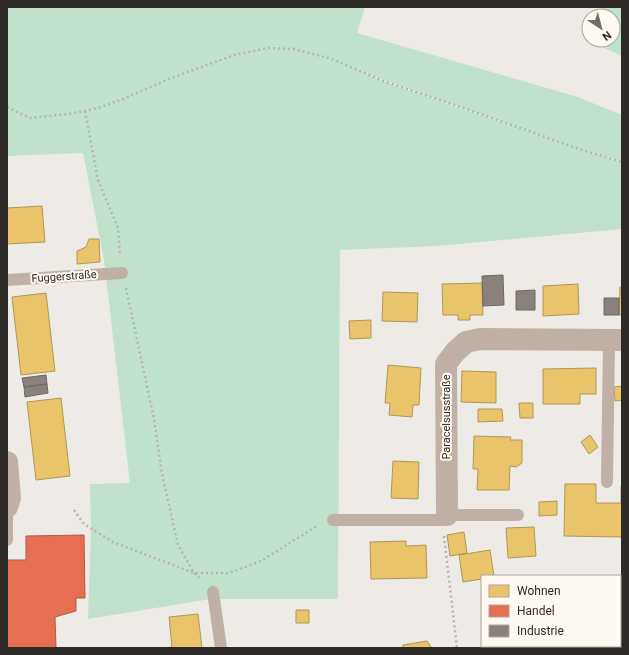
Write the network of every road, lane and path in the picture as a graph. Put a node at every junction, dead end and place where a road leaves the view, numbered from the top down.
1 (7, 107) edge
2 (85, 111) junction
3 (622, 162) edge
4 (122, 272) junction
5 (7, 280) edge
6 (615, 340) edge
7 (7, 462) edge
8 (607, 482) dead end
9 (7, 507) edge
10 (74, 510) dead end
11 (518, 515) dead end
12 (7, 516) edge
13 (444, 517) junction
14 (333, 520) joint
15 (7, 540) edge
16 (194, 573) junction
17 (213, 592) joint
18 (221, 648) edge
19 (457, 648) edge

1 - 2 path
2 - 3 path
2 - 4 path
4 - 5 lane, Fuggerstraße
4 - 16 path
6 - 8 lane
6 - 13 street, Paracelsusstraße
7 - 9 street
10 - 16 path
11 - 13 lane
12 - 15 lane
13 - 14 lane
13 - 19 path
14 - 16 path
16 - 17 path
17 - 18 lane

